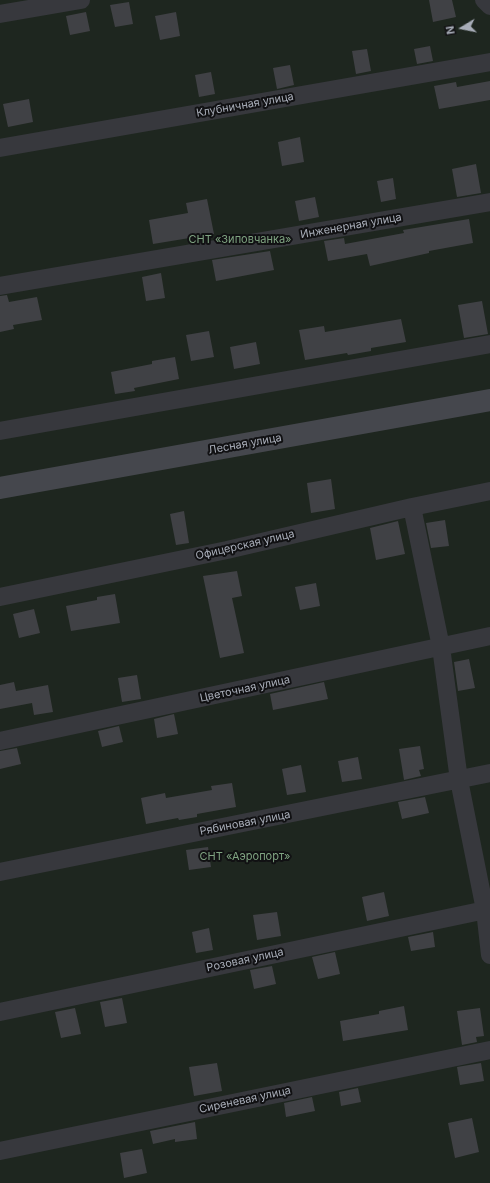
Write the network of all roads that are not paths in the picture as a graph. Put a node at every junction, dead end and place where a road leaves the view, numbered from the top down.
1 (81, 0) edge
2 (484, 0) edge
3 (490, 6) edge
4 (0, 14) edge
5 (490, 62) edge
6 (0, 148) edge
7 (490, 202) edge
8 (0, 286) edge
9 (490, 344) edge
10 (490, 400) edge
11 (0, 431) edge
12 (0, 488) edge
13 (490, 491) edge
14 (412, 507) junction
15 (0, 596) edge
16 (490, 636) edge
17 (441, 647) junction
18 (0, 741) edge
19 (490, 773) edge
20 (459, 780) junction
21 (0, 872) edge
22 (488, 909) edge
23 (490, 955) edge
24 (0, 1012) edge
25 (490, 1050) edge
26 (0, 1151) edge

1 - 4 street
2 - 3 street
5 - 6 street, Клубничная улица
7 - 8 street, Инженерная улица
9 - 11 street
10 - 12 street, Лесная улица
13 - 14 street, Офицерская улица
14 - 15 street, Офицерская улица
14 - 17 street
16 - 17 street, Цветочная улица
17 - 18 street, Цветочная улица
17 - 20 street
19 - 20 street, Рябиновая улица
20 - 21 street, Рябиновая улица
20 - 22 street
22 - 23 street
22 - 24 street, Розовая улица
25 - 26 street, Сиреневая улица

